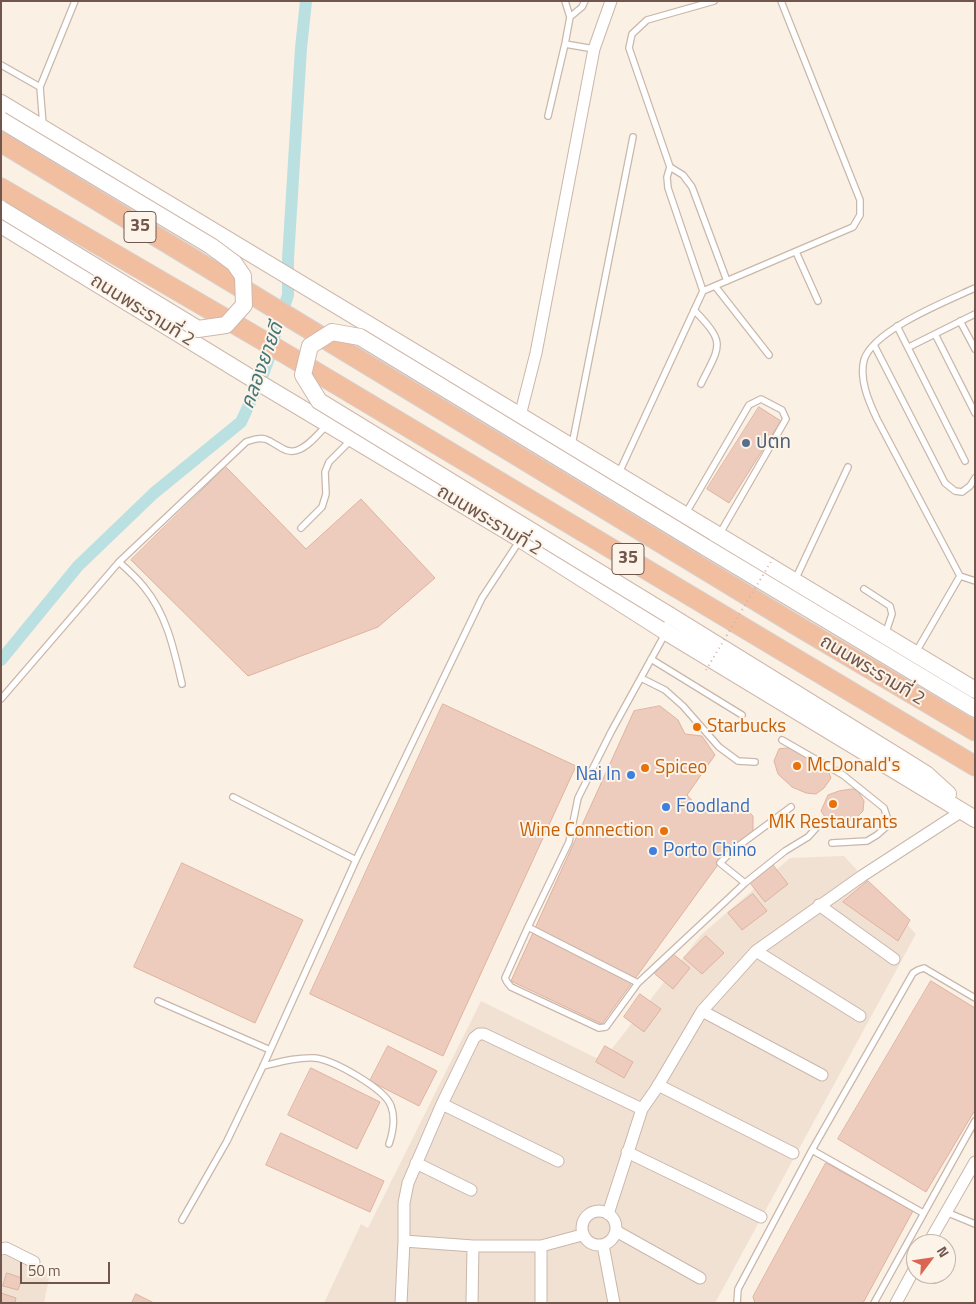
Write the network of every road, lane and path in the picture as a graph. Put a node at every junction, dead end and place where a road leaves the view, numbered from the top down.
1 (75, 1) edge
2 (565, 1) edge
3 (585, 1) edge
4 (611, 1) edge
5 (714, 1) edge
6 (781, 1) edge
7 (570, 17) junction
8 (565, 44) junction
9 (594, 49) junction
10 (1, 65) edge
11 (40, 87) junction
12 (1, 103) edge
13 (548, 116) dead end
14 (1, 120) edge
15 (44, 128) junction
16 (633, 137) dead end
17 (1, 142) edge
18 (670, 167) junction
19 (1, 188) edge
20 (1, 209) edge
21 (1, 225) edge
22 (796, 252) junction
23 (727, 281) junction
24 (715, 286) junction
25 (975, 288) edge
26 (703, 292) junction
27 (818, 301) dead end
28 (694, 310) junction
29 (975, 314) edge
30 (960, 321) junction
31 (897, 326) junction
32 (935, 334) junction
33 (874, 345) junction
34 (909, 347) junction
35 (975, 349) edge
36 (769, 355) dead end
37 (701, 384) dead end
38 (975, 413) edge
39 (520, 416) junction
40 (328, 424) junction
41 (352, 439) junction
42 (571, 447) junction
43 (965, 461) dead end
44 (848, 467) dead end
45 (618, 475) junction
46 (975, 478) edge
47 (685, 515) junction
48 (301, 528) dead end
49 (718, 535) junction
50 (520, 539) junction
51 (775, 556) dead end
52 (119, 562) junction
53 (960, 576) junction
54 (795, 581) junction
55 (975, 582) edge
56 (864, 589) dead end
57 (666, 632) junction
58 (885, 635) junction
59 (915, 654) junction
60 (651, 659) junction
61 (706, 670) dead end
62 (641, 678) junction
63 (182, 684) dead end
64 (975, 690) edge
65 (1, 699) edge
66 (975, 709) edge
67 (742, 716) dead end
68 (975, 731) edge
69 (782, 740) dead end
70 (755, 762) dead end
71 (975, 766) edge
72 (233, 798) dead end
73 (791, 807) dead end
74 (971, 816) edge
75 (817, 827) dead end
76 (832, 843) dead end
77 (356, 860) junction
78 (745, 884) junction
79 (819, 905) junction
80 (528, 926) junction
81 (756, 951) junction
82 (894, 959) dead end
83 (638, 983) junction
84 (975, 998) edge
85 (158, 1001) dead end
86 (702, 1011) junction
87 (860, 1016) dead end
88 (270, 1050) junction
89 (263, 1066) junction
90 (822, 1075) dead end
91 (658, 1085) junction
92 (442, 1104) junction
93 (642, 1109) junction
94 (975, 1122) edge
95 (389, 1144) dead end
96 (812, 1150) junction
97 (627, 1152) junction
98 (793, 1153) dead end
99 (558, 1161) dead end
100 (975, 1162) edge
101 (416, 1163) junction
102 (471, 1190) dead end
103 (946, 1212) junction
104 (923, 1213) junction
105 (608, 1214) junction
106 (761, 1217) dead end
107 (182, 1220) dead end
108 (975, 1224) edge
109 (616, 1231) junction
110 (934, 1234) edge
111 (582, 1235) junction
112 (404, 1241) junction
113 (603, 1245) junction
114 (473, 1246) junction
115 (541, 1246) junction
116 (1, 1249) edge
117 (34, 1262) dead end
118 (700, 1278) dead end
119 (906, 1284) edge
120 (401, 1303) edge
121 (472, 1303) edge
122 (541, 1303) edge
123 (614, 1303) edge
124 (737, 1303) edge
125 (874, 1303) edge
126 (896, 1303) edge

1 - 11 lane
2 - 7 lane
3 - 7 lane
4 - 9 street
5 - 18 lane
6 - 22 lane
7 - 8 lane
8 - 9 lane
8 - 13 lane
9 - 39 street
10 - 11 lane
11 - 15 lane
12 - 15 main road, ถนนพระรามที่ 2 / 35
14 - 20 main road, bridge
15 - 39 main road, ถนนพระรามที่ 2 / 35
16 - 42 lane
17 - 68 highway, ถนนพระรามที่ 2 / 35
18 - 23 lane
18 - 26 lane
19 - 71 highway, ถนนพระรามที่ 2 / 35
21 - 40 main road, ถนนพระรามที่ 2 / 35
22 - 23 lane
22 - 27 lane
23 - 24 lane
24 - 26 lane
24 - 36 lane
25 - 31 lane
26 - 28 lane
28 - 37 lane
28 - 45 lane
29 - 30 lane
30 - 32 lane
30 - 35 lane
31 - 33 lane
31 - 34 lane
32 - 34 lane
32 - 38 lane
33 - 46 lane
33 - 53 lane
34 - 43 lane
39 - 42 main road, ถนนพระรามที่ 2 / 35
40 - 41 main road, ถนนพระรามที่ 2 / 35
40 - 52 lane
41 - 48 lane
41 - 50 main road, ถนนพระรามที่ 2 / 35
42 - 45 main road, ถนนพระรามที่ 2 / 35
44 - 54 lane
45 - 47 main road, ถนนพระรามที่ 2 / 35
47 - 49 main road, ถนนพระรามที่ 2 / 35
47 - 49 lane
49 - 54 main road, ถนนพระรามที่ 2 / 35
50 - 57 main road, ถนนพระรามที่ 2 / 35
50 - 77 lane
51 - 61 path, bridge
52 - 63 lane
52 - 65 lane
53 - 55 lane
53 - 59 lane
54 - 58 main road, ถนนพระรามที่ 2 / 35
56 - 58 lane
57 - 60 lane
57 - 74 main road, ถนนพระรามที่ 2 / 35
58 - 59 main road, ถนนพระรามที่ 2 / 35
59 - 64 main road, ถนนพระรามที่ 2 / 35
60 - 62 lane
60 - 67 lane
62 - 70 lane
62 - 80 lane
66 - 74 main road, bridge
69 - 76 lane
72 - 77 lane
73 - 78 lane
74 - 79 street
75 - 78 lane
77 - 88 lane
78 - 83 lane
79 - 81 street
79 - 82 street
80 - 83 lane
80 - 83 lane
81 - 86 street
81 - 87 street
84 - 96 lane
85 - 88 lane
86 - 90 street
86 - 91 street
88 - 89 lane
89 - 95 lane
89 - 107 lane
91 - 93 street
91 - 98 street
92 - 93 street
92 - 99 street
92 - 101 street
93 - 97 street
94 - 104 lane
96 - 104 lane
96 - 124 lane
97 - 105 street
97 - 106 street
100 - 103 street
101 - 102 street
101 - 112 street
103 - 108 lane
103 - 110 street
104 - 125 lane
105 - 109 street
105 - 111 street
109 - 113 street
109 - 118 street
111 - 113 street
111 - 115 street
112 - 114 street
112 - 120 street
113 - 123 street
114 - 115 street
114 - 121 street
115 - 122 street
116 - 117 street
119 - 126 street

